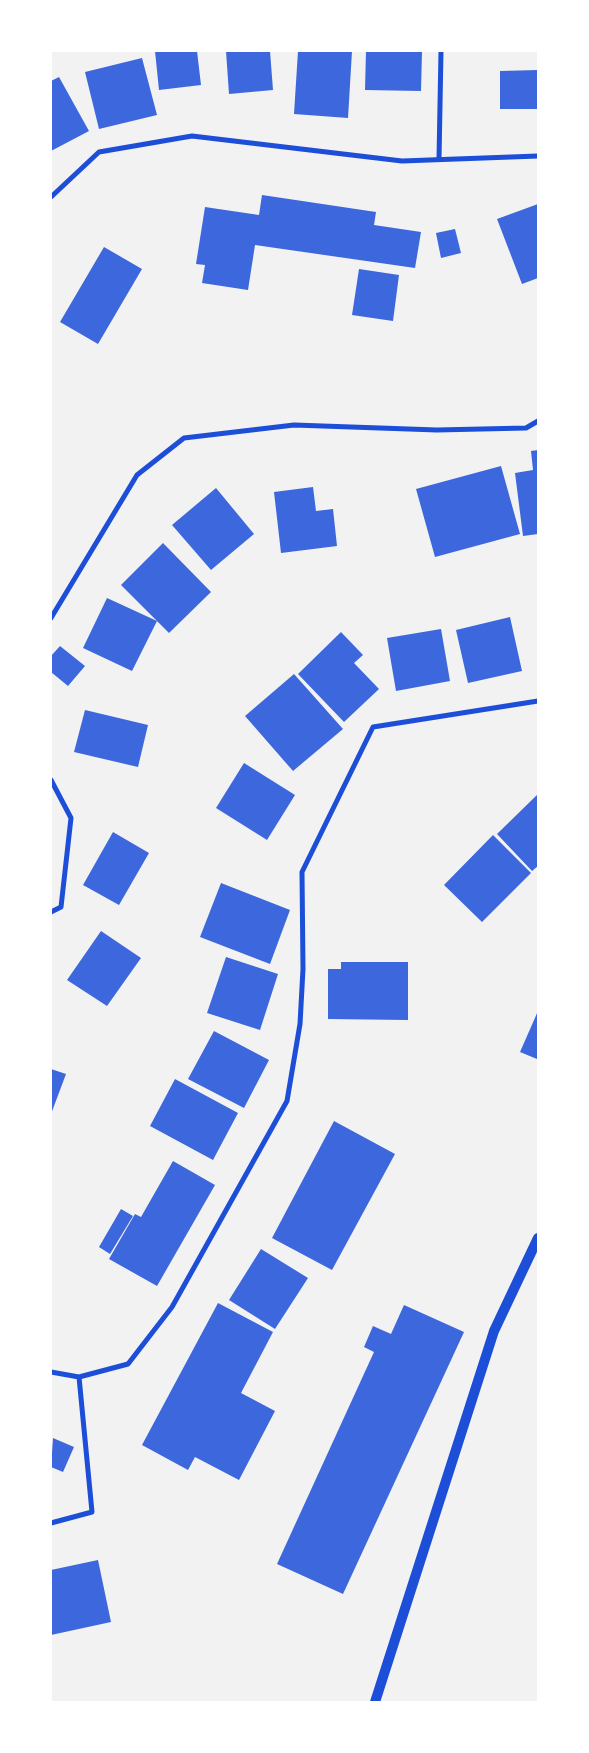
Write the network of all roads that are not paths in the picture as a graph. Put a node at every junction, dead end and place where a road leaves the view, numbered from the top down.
1 (440, 51) edge
2 (538, 156) edge
3 (439, 159) junction
4 (51, 197) edge
5 (538, 421) edge
6 (51, 618) edge
7 (538, 701) edge
8 (51, 780) edge
9 (51, 912) edge
10 (538, 1238) edge
11 (51, 1372) edge
12 (80, 1377) junction
13 (51, 1523) edge
14 (374, 1702) edge

1 - 3 street
2 - 3 street
3 - 4 street
5 - 6 street
7 - 12 street
8 - 9 street
10 - 14 main road
11 - 12 street
12 - 13 street

